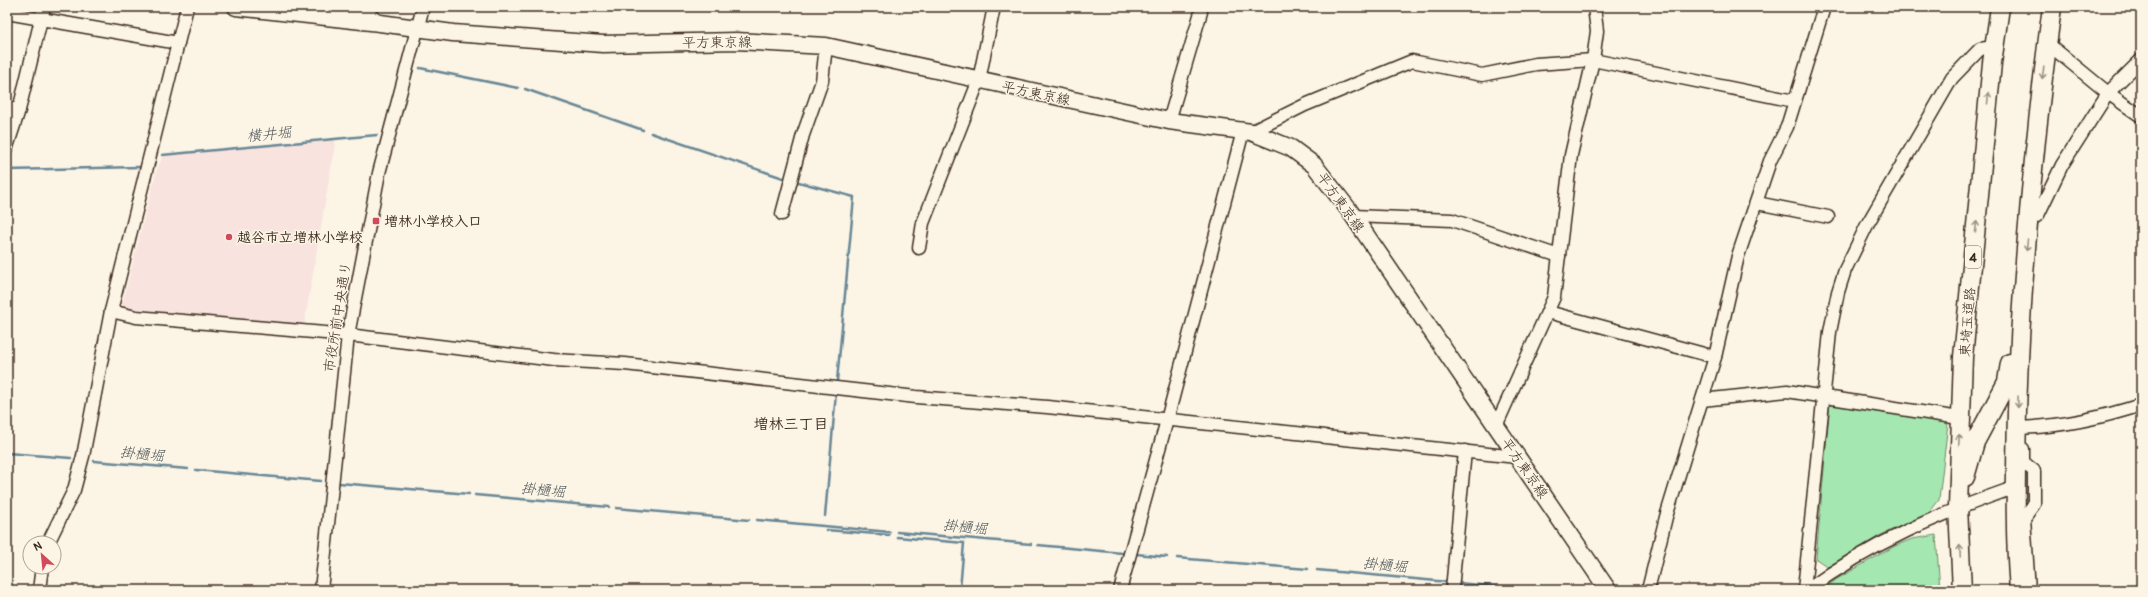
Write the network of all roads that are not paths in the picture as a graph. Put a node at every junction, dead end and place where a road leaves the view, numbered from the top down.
1 (44, 7) edge
2 (188, 7) edge
3 (236, 7) edge
4 (352, 7) edge
5 (423, 7) edge
6 (994, 7) edge
7 (1200, 7) edge
8 (1594, 7) edge
9 (1824, 7) edge
10 (2000, 7) edge
11 (2052, 7) edge
12 (7, 13) edge
13 (42, 20) junction
14 (380, 22) junction
15 (416, 28) junction
16 (2047, 43) junction
17 (178, 44) junction
18 (826, 46) junction
19 (1994, 47) junction
20 (1593, 60) junction
21 (2141, 60) edge
22 (979, 80) junction
23 (2108, 93) junction
24 (1794, 101) junction
25 (13, 109) edge
26 (2141, 116) edge
27 (1169, 121) junction
28 (1247, 132) junction
29 (7, 147) edge
30 (1757, 202) junction
31 (782, 214) dead end
32 (1353, 216) junction
33 (1828, 217) dead end
34 (2029, 221) junction
35 (919, 248) dead end
36 (1559, 256) junction
37 (111, 311) junction
38 (1548, 312) junction
39 (2021, 319) junction
40 (348, 335) junction
41 (1716, 357) junction
42 (1822, 396) junction
43 (1702, 400) junction
44 (2141, 405) edge
45 (1953, 417) dead end
46 (1167, 420) junction
47 (1496, 426) junction
48 (2020, 428) junction
49 (1465, 451) junction
50 (1517, 457) junction
51 (2016, 487) junction
52 (1958, 508) junction
53 (52, 535) edge
54 (41, 575) edge
55 (39, 590) edge
56 (322, 590) edge
57 (1120, 590) edge
58 (1452, 590) edge
59 (1608, 590) edge
60 (1648, 590) edge
61 (1805, 590) edge
62 (1962, 590) edge
63 (2019, 590) edge
64 (2029, 590) edge

1 - 13 street
2 - 17 street
3 - 14 main road, 平方東京線
4 - 14 street
5 - 15 street, 市役所前中央通り
6 - 22 street
7 - 27 street
8 - 20 street
9 - 24 street
10 - 19 highway, 東埼玉道路 / 4
11 - 16 highway
12 - 13 street
13 - 17 street
13 - 25 street
14 - 15 main road, 平方東京線
15 - 18 main road, 平方東京線
15 - 40 street, 市役所前中央通り
16 - 23 street
16 -> 34 highway
17 - 37 street
18 - 22 main road, 平方東京線
18 - 31 street
19 - 42 street
52 -> 19 highway, 東埼玉道路 / 4
20 - 24 street
20 - 28 street
20 - 36 street
21 - 23 street
22 - 27 main road, 平方東京線
22 - 35 street
23 - 26 street
23 - 34 street
24 - 30 street
25 - 29 street
27 - 28 main road, 平方東京線
28 - 32 main road, 平方東京線
28 - 46 street
30 - 33 street
30 - 41 street
32 - 36 street
32 - 47 main road, 平方東京線
34 -> 39 highway
36 - 38 street
37 - 40 street
37 - 53 street
38 - 41 street
38 - 47 street
39 -> 48 highway
39 - 52 highway
40 - 46 street
40 - 56 street, 市役所前中央通り
41 - 43 street
42 - 43 street
42 - 45 street
42 - 61 street
43 - 60 street
44 - 48 street
46 - 49 street
46 - 57 street
47 - 50 main road, 平方東京線
48 - 51 highway
48 - 64 street
49 - 50 street
49 - 58 street
50 - 59 main road, 平方東京線
51 - 52 street
51 - 63 highway
52 - 61 street
62 -> 52 highway, 東埼玉道路 / 4
54 - 55 street

